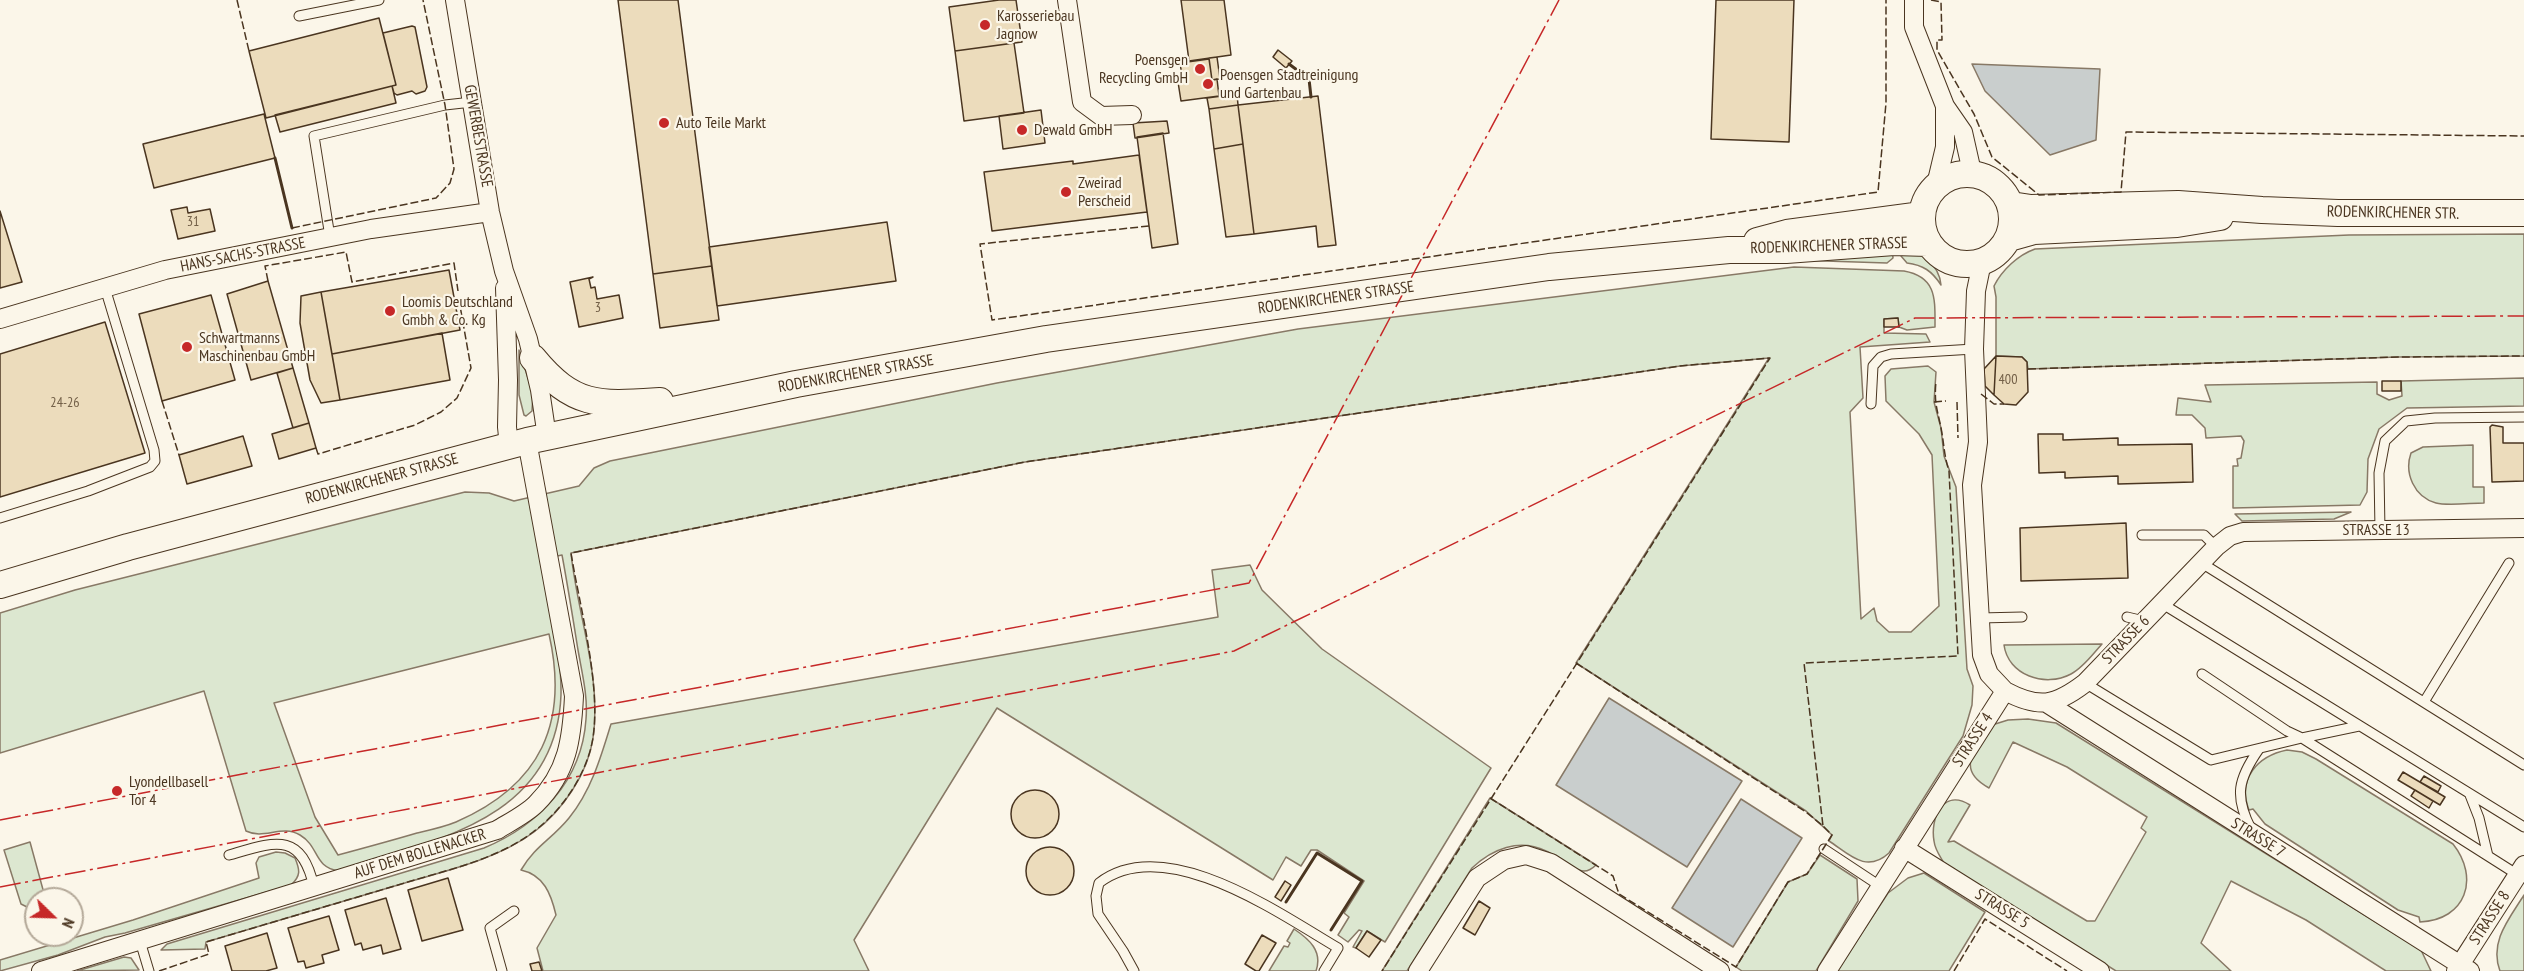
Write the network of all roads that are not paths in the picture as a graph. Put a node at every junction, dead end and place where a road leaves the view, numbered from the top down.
1 (379, 0) edge
2 (454, 0) edge
3 (1067, 0) edge
4 (1914, 0) edge
5 (299, 16) dead end
6 (472, 102) junction
7 (1945, 106) junction
8 (1132, 115) dead end
9 (1977, 174) junction
10 (1936, 185) junction
11 (2011, 205) junction
12 (2262, 210) junction
13 (490, 212) junction
14 (2524, 213) edge
15 (1922, 215) junction
16 (330, 237) junction
17 (2009, 238) junction
18 (1928, 243) junction
19 (1729, 250) junction
20 (1982, 262) junction
21 (504, 272) junction
22 (105, 288) junction
23 (0, 319) edge
24 (1974, 349) junction
25 (533, 358) junction
26 (714, 402) junction
27 (1871, 404) dead end
28 (2524, 417) edge
29 (528, 441) junction
30 (0, 518) edge
31 (2524, 528) edge
32 (2380, 530) junction
33 (2142, 535) dead end
34 (2223, 542) junction
35 (2200, 562) junction
36 (2509, 563) dead end
37 (0, 585) edge
38 (2161, 603) junction
39 (2022, 617) dead end
40 (1980, 618) junction
41 (2202, 674) dead end
42 (2085, 683) junction
43 (2005, 691) junction
44 (2424, 702) junction
45 (2048, 704) junction
46 (2359, 726) junction
47 (2302, 738) junction
48 (2259, 749) junction
49 (2524, 765) edge
50 (2469, 793) junction
51 (2524, 827) edge
52 (2254, 836) junction
53 (1904, 848) junction
54 (1824, 849) dead end
55 (229, 855) dead end
56 (2488, 856) junction
57 (2521, 870) edge
58 (1880, 886) junction
59 (314, 887) junction
60 (514, 911) dead end
61 (140, 941) junction
62 (2462, 969) edge
63 (41, 971) edge
64 (149, 971) edge
65 (502, 971) edge
66 (1134, 971) edge
67 (1324, 971) edge
68 (1418, 971) edge
69 (1720, 971) edge
70 (1827, 971) edge
71 (2100, 971) edge

1 - 5 lane
2 - 6 street, GEWERBESTRASSE
3 - 8 street
4 - 7 street
6 - 13 street, GEWERBESTRASSE
6 - 16 lane
7 - 9 street
7 - 10 street
9 - 10 main road
9 - 11 main road
10 - 15 main road, RODENKIRCHENER STRASSE
11 - 12 main road
11 - 17 main road
12 - 14 main road, RODENKIRCHENER STR.
12 - 17 main road
13 - 16 street, HANS-SACHS-STRASSE
13 - 21 street, GEWERBESTRASSE
15 - 18 main road, RODENKIRCHENER STRASSE
15 - 19 main road, RODENKIRCHENER STRASSE
16 - 22 street, HANS-SACHS-STRASSE
17 - 20 main road
18 - 19 main road, RODENKIRCHENER STRASSE
18 - 20 main road, RODENKIRCHENER STRASSE
19 - 26 main road, RODENKIRCHENER STRASSE
20 - 24 street
21 - 25 street, GEWERBESTRASSE
21 - 29 street, GEWERBESTRASSE
22 - 23 street, HANS-SACHS-STRASSE
22 - 30 lane
24 - 27 lane
24 - 40 street
25 - 26 main road
25 - 29 street, GEWERBESTRASSE
26 - 29 main road, RODENKIRCHENER STRASSE
28 - 32 lane
29 - 37 main road, RODENKIRCHENER STRASSE
29 - 59 street, AUF DEM BOLLENACKER
31 - 32 street, STRASSE 13
32 - 34 street, STRASSE 13
33 - 34 lane
34 - 35 street, STRASSE 6
35 - 38 street, STRASSE 6
35 - 44 lane
36 - 44 lane
38 - 42 street, STRASSE 6
38 - 46 lane
39 - 40 lane
40 - 43 street
41 - 47 lane
42 - 45 street, STRASSE 6
42 - 48 lane
43 - 45 street
43 - 53 street, STRASSE 4
44 - 49 lane
45 - 52 street, STRASSE 7
46 - 47 lane
46 - 50 lane
47 - 48 lane
47 - 56 lane
48 - 52 lane
50 - 51 lane
50 - 56 lane
52 - 62 street, STRASSE 7
53 - 58 street, STRASSE 4
53 - 71 street, STRASSE 5
54 - 58 lane
55 - 59 lane
56 - 57 lane
57 - 62 street, STRASSE 8
58 - 70 street, STRASSE 4
59 - 61 street, AUF DEM BOLLENACKER
60 - 65 lane
61 - 63 street, AUF DEM BOLLENACKER
61 - 64 lane
66 - 67 lane
68 - 69 street

